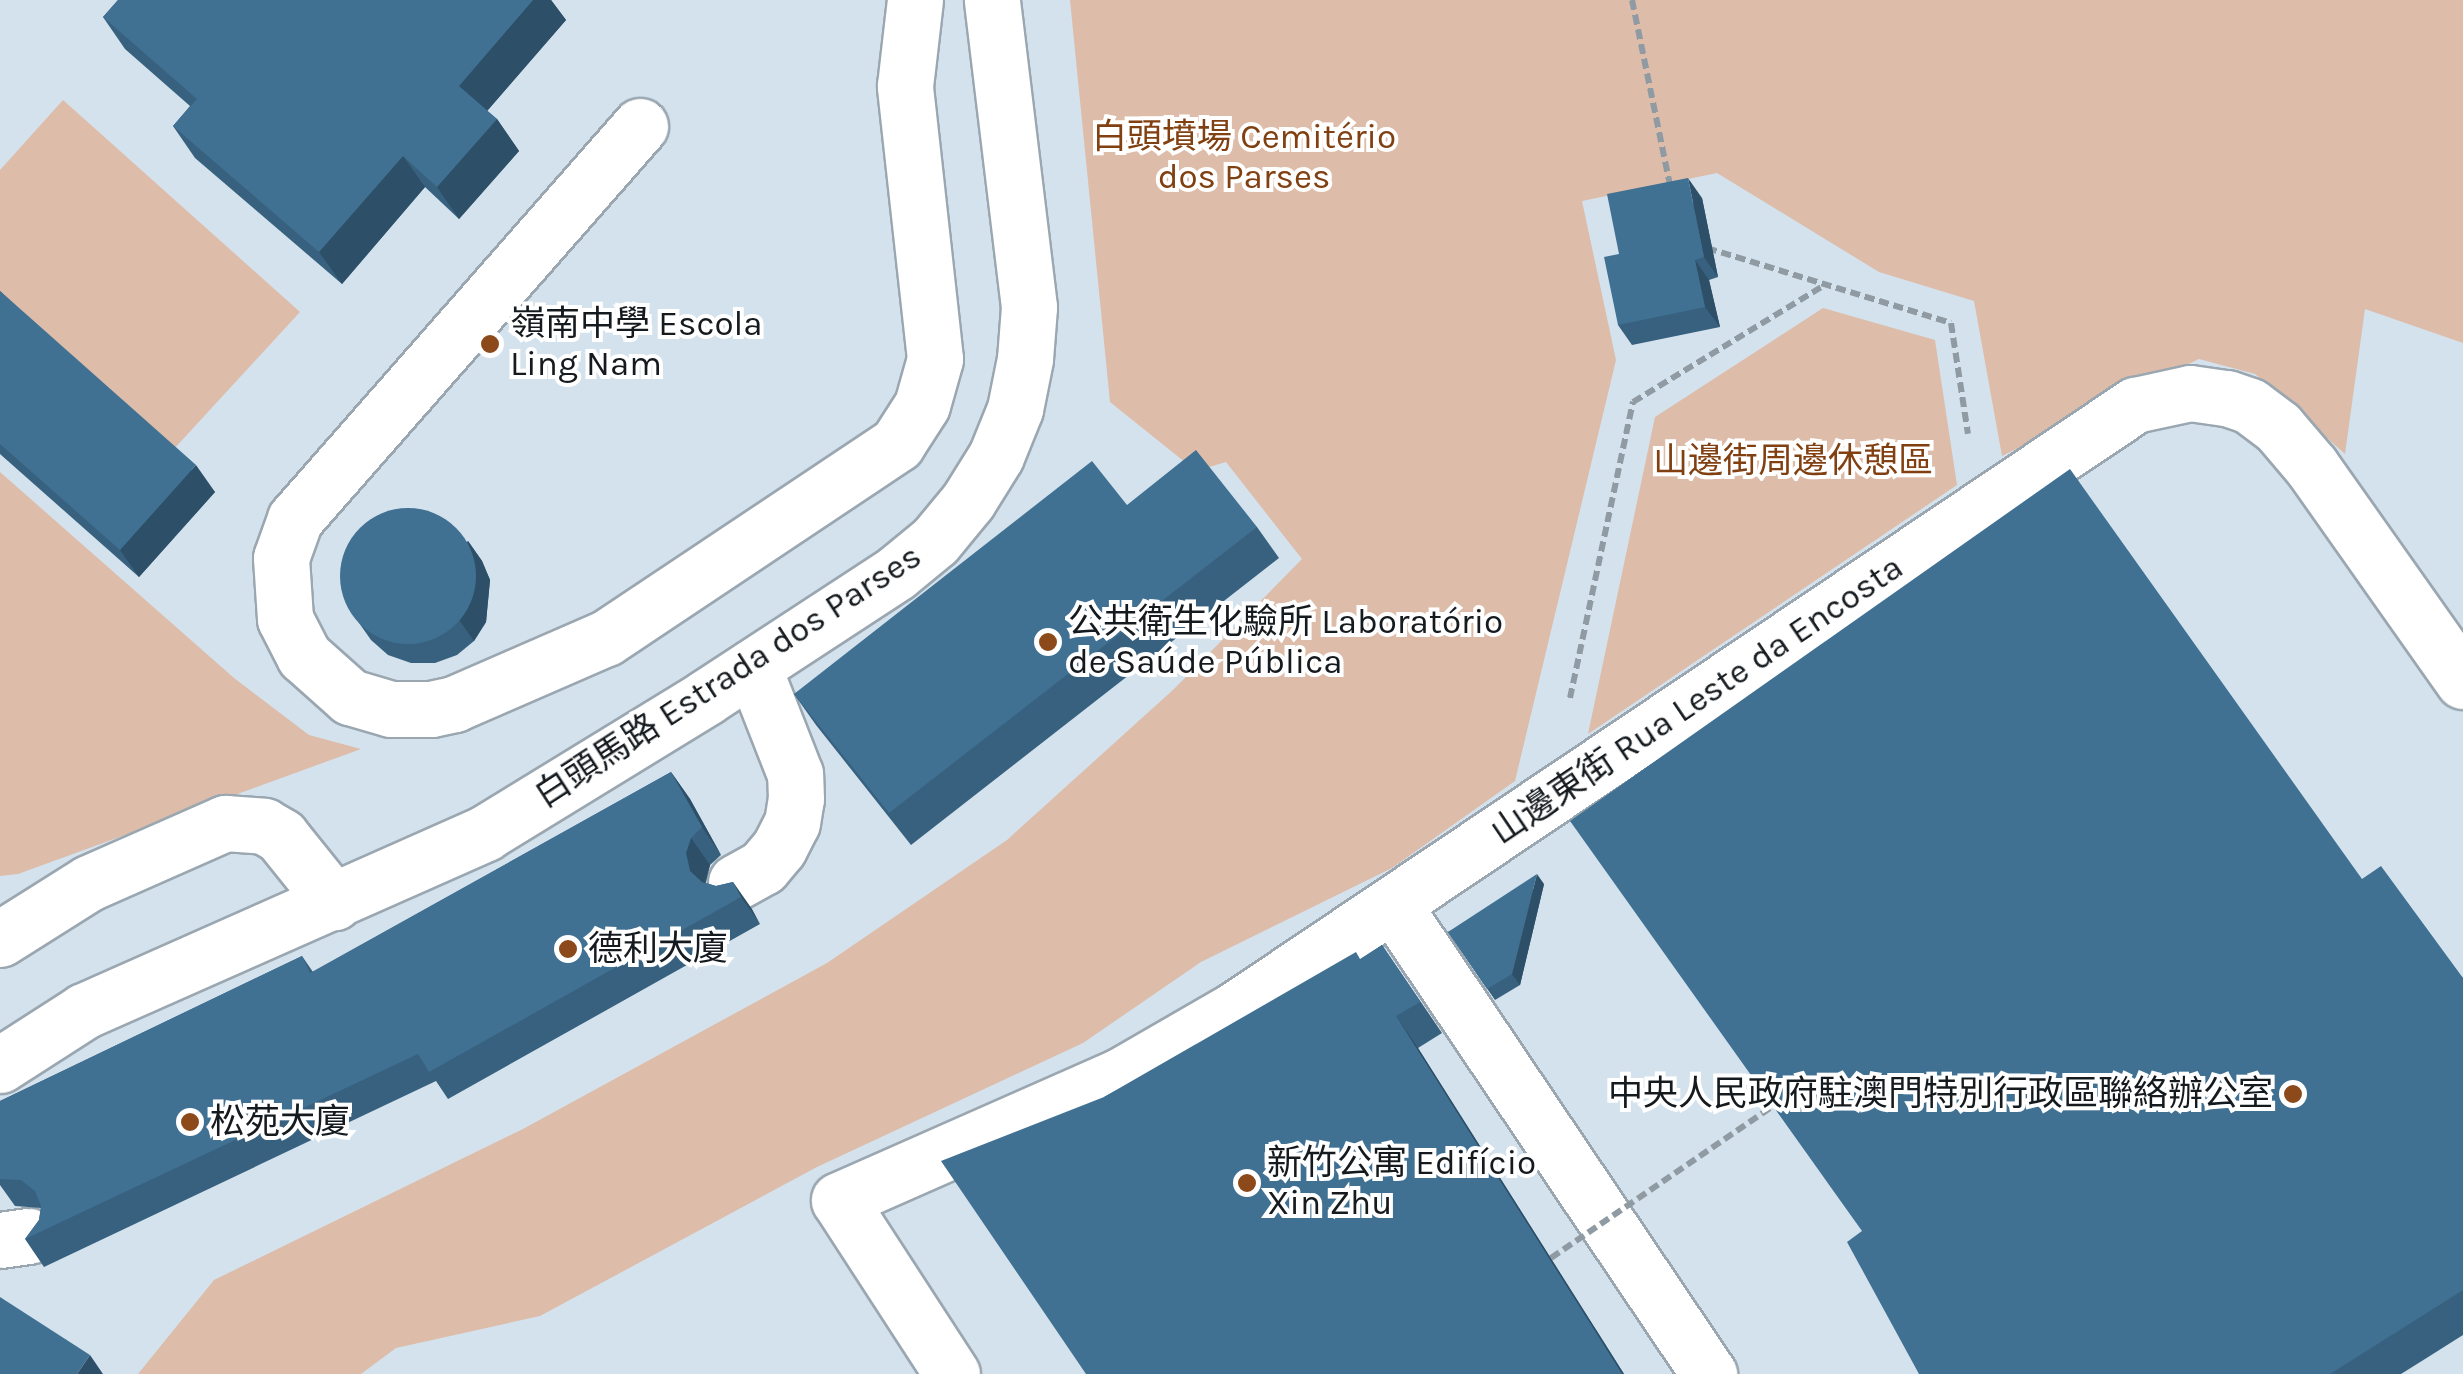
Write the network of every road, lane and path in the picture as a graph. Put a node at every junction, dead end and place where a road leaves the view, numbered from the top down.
1 (915, 0) edge
2 (992, 0) edge
3 (1632, 0) edge
4 (640, 126) dead end
5 (1674, 202) edge
6 (1698, 244) edge
7 (1826, 284) junction
8 (1979, 510) junction
9 (753, 667) junction
10 (2463, 681) edge
11 (1549, 800) junction
12 (137, 861) junction
13 (736, 882) edge
14 (0, 896) edge
15 (334, 902) junction
16 (1393, 905) junction
17 (0, 939) edge
18 (0, 1064) edge
19 (1773, 1106) edge
20 (1551, 1258) edge
21 (952, 1374) edge
22 (1710, 1374) edge

1 - 4 street
2 - 9 street, 白頭馬路 Estrada dos Parses
3 - 5 path
6 - 7 path
7 - 8 path
7 - 11 path
8 - 10 street, 山邊東街 Rua Leste da Encosta
8 - 11 street, 山邊東街 Rua Leste da Encosta
9 - 13 street
9 - 15 street, 白頭馬路 Estrada dos Parses
11 - 16 street, 山邊東街 Rua Leste da Encosta
12 - 14 street
12 - 15 street
12 - 17 street
15 - 18 street, 白頭馬路 Estrada dos Parses
16 - 21 street, 山邊東街 Rua Leste da Encosta
16 - 22 street
19 - 20 path, bridge

